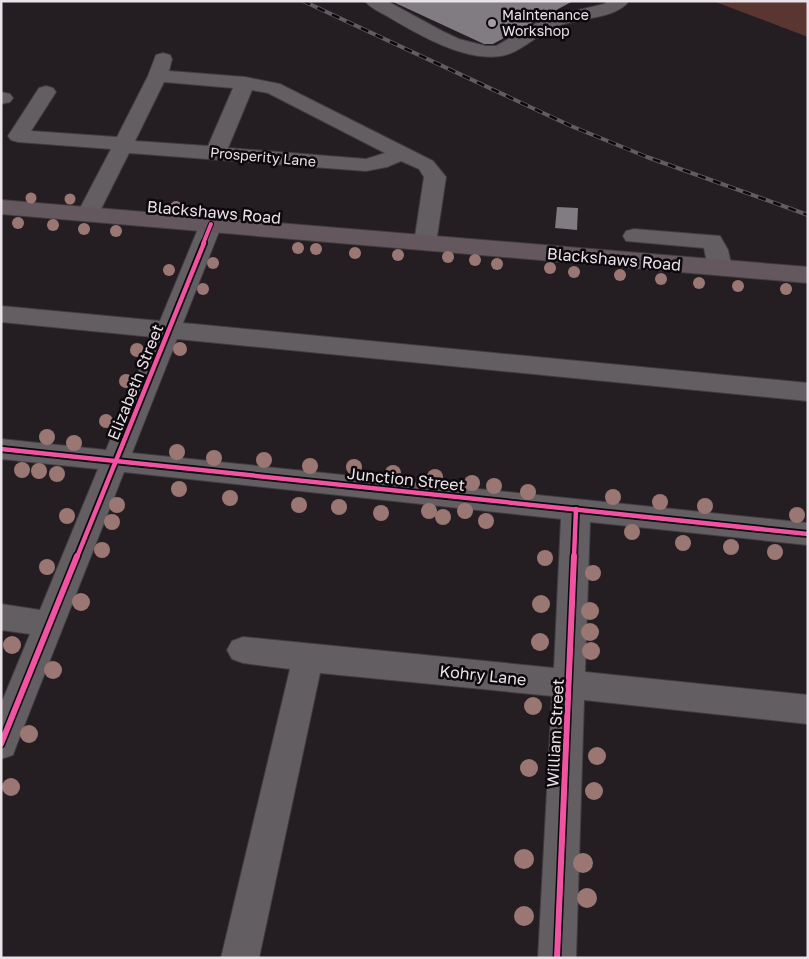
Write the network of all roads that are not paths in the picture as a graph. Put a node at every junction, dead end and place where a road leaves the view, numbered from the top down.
1 (374, 1) edge
2 (620, 1) edge
3 (245, 83) junction
4 (46, 92) dead end
5 (123, 145) junction
6 (400, 152) junction
7 (216, 153) junction
8 (1, 207) edge
9 (88, 214) junction
10 (212, 224) junction
11 (634, 236) dead end
12 (425, 243) junction
13 (720, 268) junction
14 (808, 275) edge
15 (1, 314) edge
16 (170, 330) junction
17 (808, 392) edge
18 (1, 449) edge
19 (116, 461) junction
20 (576, 510) junction
21 (808, 534) edge
22 (1, 617) edge
23 (51, 624) junction
24 (243, 650) dead end
25 (308, 658) junction
26 (570, 684) junction
27 (808, 710) edge
28 (1, 744) edge
29 (240, 958) edge
30 (557, 958) edge

1 - 2 street
3 - 5 street
3 - 6 street
3 - 7 street
4 - 5 street, Prosperity Lane
5 - 7 street, Prosperity Lane
5 - 9 street
6 - 7 street, Prosperity Lane
6 - 12 street
8 - 9 main road, Blackshaws Road
9 - 10 main road, Blackshaws Road
10 - 12 main road, Blackshaws Road
10 - 16 street, Elizabeth Street
11 - 13 street
12 - 13 main road, Blackshaws Road
13 - 14 main road, Blackshaws Road
15 - 16 street
16 - 17 street
16 - 19 street, Elizabeth Street
18 - 19 street, Junction Street
19 - 20 street, Junction Street
19 - 23 street, Elizabeth Street
20 - 21 street, Junction Street
20 - 26 street, William Street
22 - 23 street
23 - 28 street, Elizabeth Street
24 - 25 street, Kohry Lane
25 - 26 street, Kohry Lane
25 - 29 street
26 - 27 street, Kohry Lane
26 - 30 street, William Street

